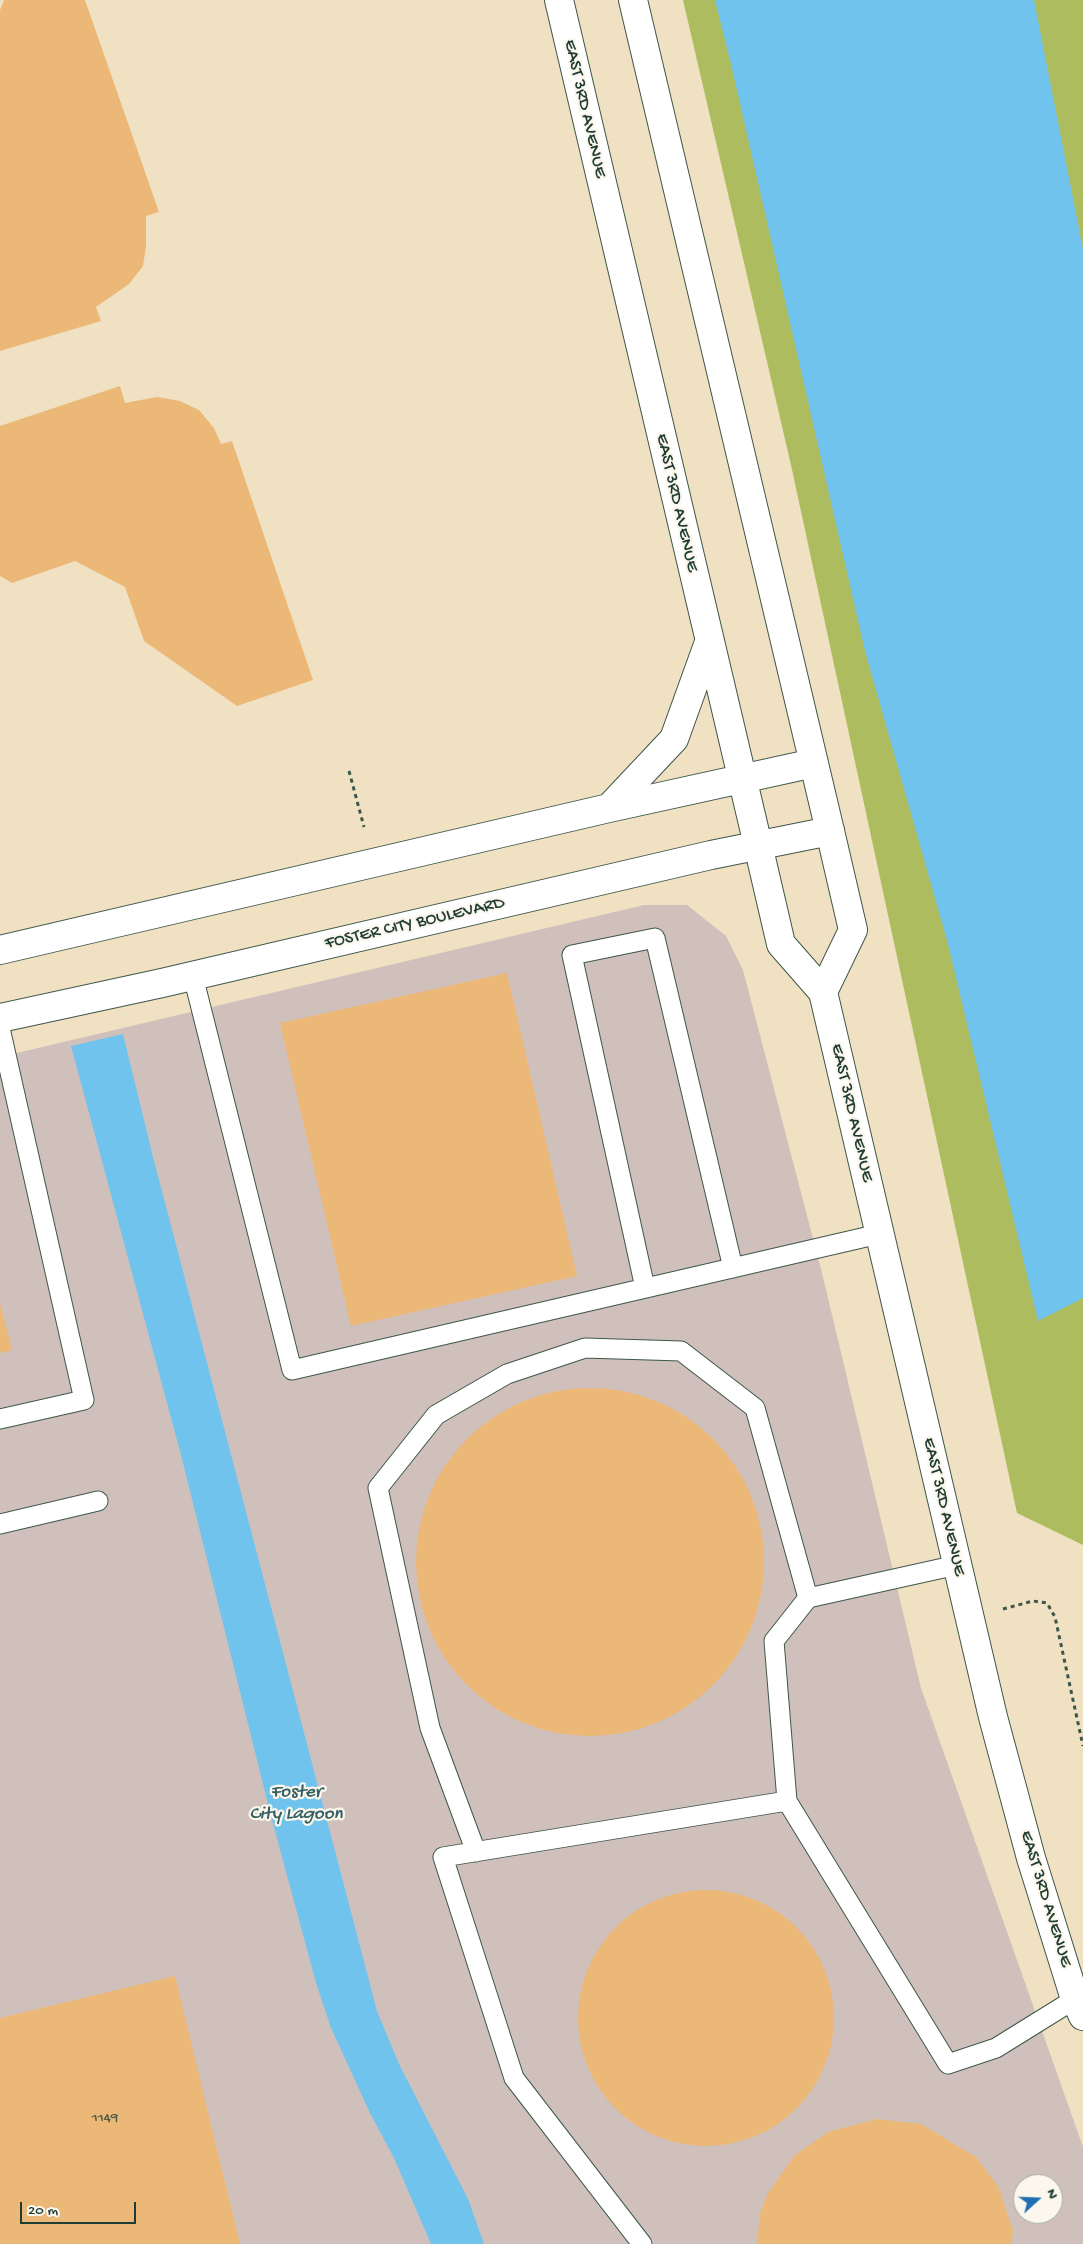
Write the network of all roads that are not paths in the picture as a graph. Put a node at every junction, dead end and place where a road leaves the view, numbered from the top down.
1 (559, 0) edge
2 (634, 0) edge
3 (708, 642) junction
4 (814, 763) junction
5 (742, 778) junction
6 (609, 808) junction
7 (830, 831) junction
8 (758, 845) junction
9 (0, 950) edge
10 (193, 976) junction
11 (823, 992) junction
12 (0, 1018) edge
13 (0, 1028) edge
14 (879, 1234) junction
15 (734, 1268) junction
16 (645, 1288) junction
17 (0, 1419) edge
18 (98, 1501) dead end
19 (0, 1524) edge
20 (957, 1565) junction
21 (808, 1598) junction
22 (787, 1801) junction
23 (476, 1852) junction
24 (1079, 2008) edge
25 (642, 2244) edge

1 - 3 main road, EAST 3RD AVENUE
2 - 4 main road
3 - 5 main road, EAST 3RD AVENUE
3 - 6 main road
4 - 5 main road
4 - 7 main road
5 - 6 main road
5 - 8 main road, EAST 3RD AVENUE
6 - 9 main road
7 - 8 main road, FOSTER CITY BOULEVARD
7 - 11 main road
8 - 10 main road, FOSTER CITY BOULEVARD
8 - 11 main road, EAST 3RD AVENUE
10 - 12 main road, FOSTER CITY BOULEVARD
10 - 16 lane
11 - 14 main road, EAST 3RD AVENUE
13 - 17 lane
14 - 15 lane
14 - 20 main road, EAST 3RD AVENUE
15 - 16 lane
15 - 16 lane
18 - 19 lane
20 - 21 lane
20 - 24 main road, EAST 3RD AVENUE
21 - 22 lane
21 - 23 lane
22 - 23 lane
22 - 24 lane
23 - 25 lane

